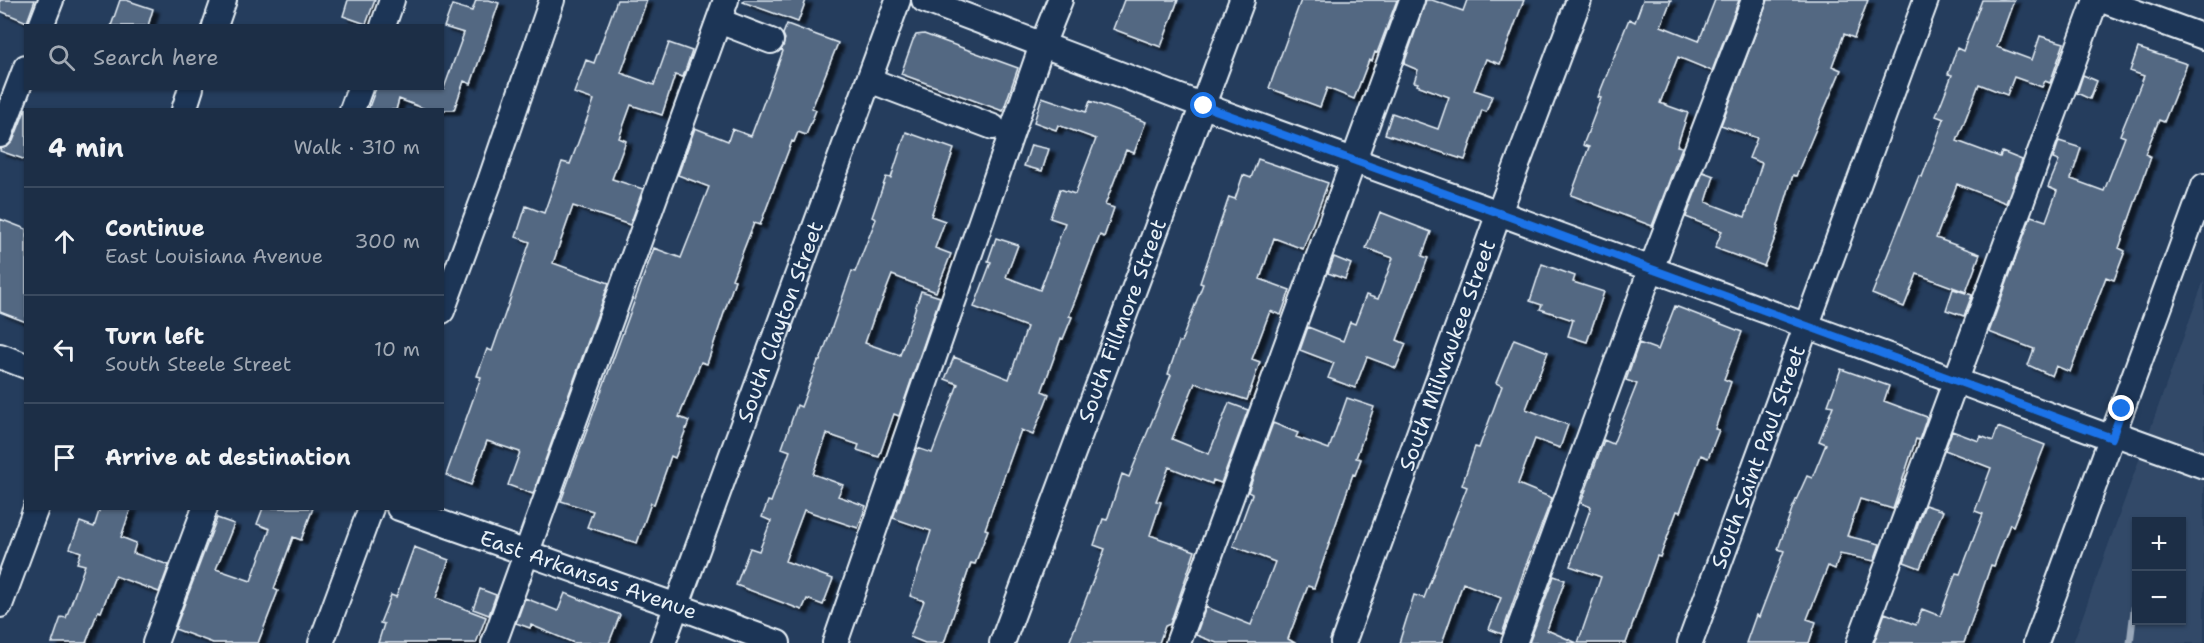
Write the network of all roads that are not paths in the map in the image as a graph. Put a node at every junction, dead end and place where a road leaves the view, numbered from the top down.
1 (51, 0) edge
2 (224, 0) edge
3 (392, 0) edge
4 (552, 0) edge
5 (898, 0) edge
6 (924, 0) edge
7 (1060, 0) edge
8 (1242, 0) edge
9 (1412, 0) edge
10 (1579, 0) edge
11 (1754, 0) edge
12 (1926, 0) edge
13 (2096, 0) edge
14 (2102, 0) edge
15 (723, 10) edge
16 (42, 24) edge
17 (216, 24) edge
18 (384, 24) edge
19 (2204, 37) edge
20 (771, 40) dead end
21 (1042, 45) junction
22 (24, 72) edge
23 (869, 80) junction
24 (190, 90) edge
25 (359, 90) edge
26 (1204, 106) junction
27 (185, 108) edge
28 (353, 108) edge
29 (993, 127) dead end
30 (0, 135) edge
31 (1355, 160) junction
32 (2204, 186) edge
33 (1499, 213) junction
34 (1651, 269) junction
35 (444, 306) edge
36 (1806, 325) junction
37 (0, 356) edge
38 (24, 365) edge
39 (1955, 380) junction
40 (2113, 435) junction
41 (2204, 466) edge
42 (35, 510) edge
43 (204, 510) edge
44 (370, 510) edge
45 (405, 510) edge
46 (527, 553) junction
47 (0, 605) edge
48 (677, 606) junction
49 (155, 643) edge
50 (321, 643) edge
51 (494, 643) edge
52 (663, 643) edge
53 (778, 643) edge
54 (835, 643) edge
55 (1002, 643) edge
56 (1178, 643) edge
57 (1343, 643) edge
58 (1514, 643) edge
59 (1690, 643) edge
60 (1859, 643) edge
61 (2036, 643) edge

1 - 16 street
2 - 17 street
3 - 18 street
4 - 35 street
5 - 23 street, South Clayton Street
6 - 21 street
7 - 21 street
8 - 26 street, South Fillmore Street
9 - 31 street
10 - 33 street, South Milwaukee Street
11 - 34 street
12 - 36 street, South Saint Paul Street
13 - 39 street
14 - 19 street
15 - 20 street
15 - 46 street
21 - 26 street
21 - 54 street
22 - 30 street
23 - 29 street
23 - 48 street, South Clayton Street
24 - 27 street
25 - 28 street
26 - 31 street
26 - 55 street, South Fillmore Street
31 - 33 street
31 - 56 street
32 - 40 street
33 - 34 street
33 - 57 street, South Milwaukee Street
34 - 36 street
34 - 58 street
36 - 39 street
36 - 59 street, South Saint Paul Street
37 - 38 street
39 - 40 street
39 - 60 street
40 - 41 street
40 - 61 street
42 - 47 street
43 - 49 street
44 - 50 street
45 - 46 street, East Arkansas Avenue
46 - 48 street, East Arkansas Avenue
46 - 51 street
48 - 52 street, South Clayton Street
48 - 53 street, East Arkansas Avenue

